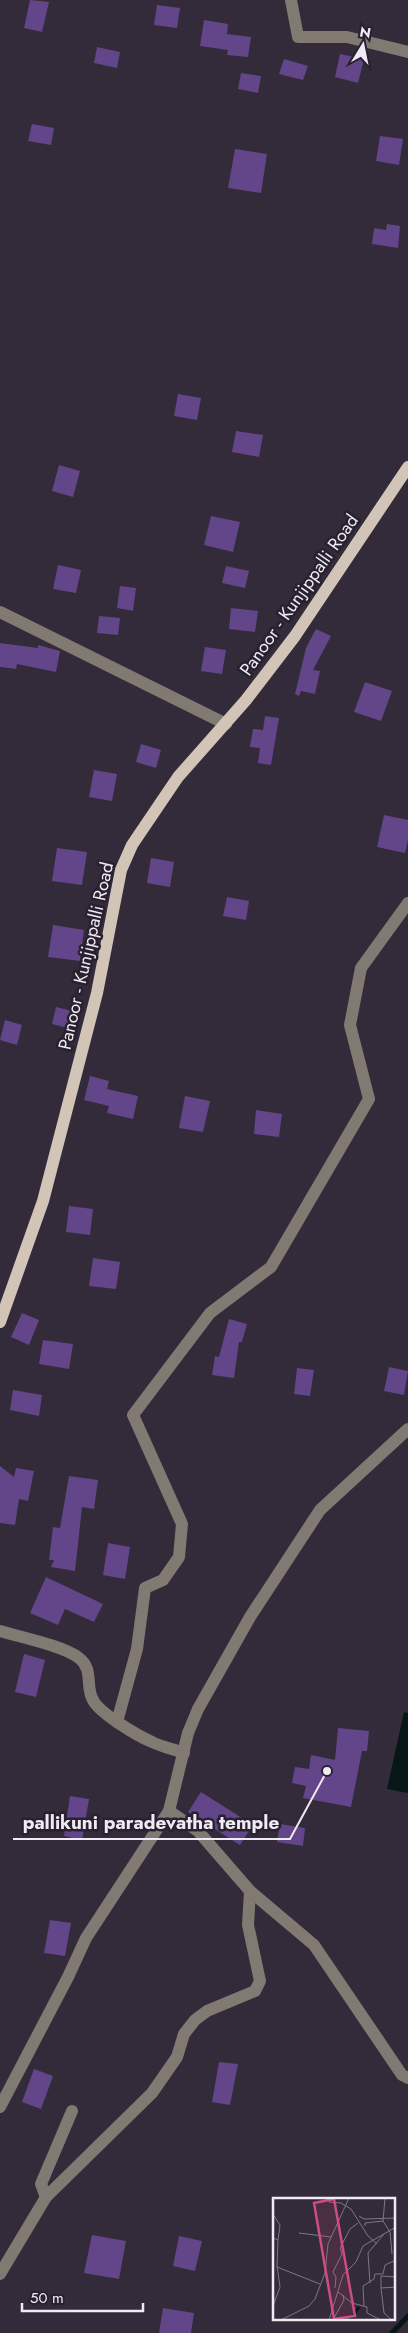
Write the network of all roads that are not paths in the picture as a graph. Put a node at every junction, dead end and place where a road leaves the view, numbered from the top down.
1 (291, 0) edge
2 (408, 52) edge
3 (408, 467) edge
4 (0, 612) edge
5 (226, 724) junction
6 (408, 903) edge
7 (0, 1322) edge
8 (408, 1429) edge
9 (0, 1631) edge
10 (117, 1722) junction
11 (184, 1753) junction
12 (169, 1811) junction
13 (250, 1891) junction
14 (408, 2078) edge
15 (0, 2108) edge
16 (72, 2111) dead end
17 (46, 2197) junction
18 (0, 2274) edge

1 - 2 street
3 - 5 main road, Panoor - Kunjippalli Road
4 - 5 street
5 - 7 main road, Panoor - Kunjippalli Road
6 - 10 street
8 - 11 street
9 - 10 street
10 - 11 street
11 - 12 street
12 - 13 street
12 - 15 street
13 - 14 street
13 - 17 street
16 - 17 street
17 - 18 street

